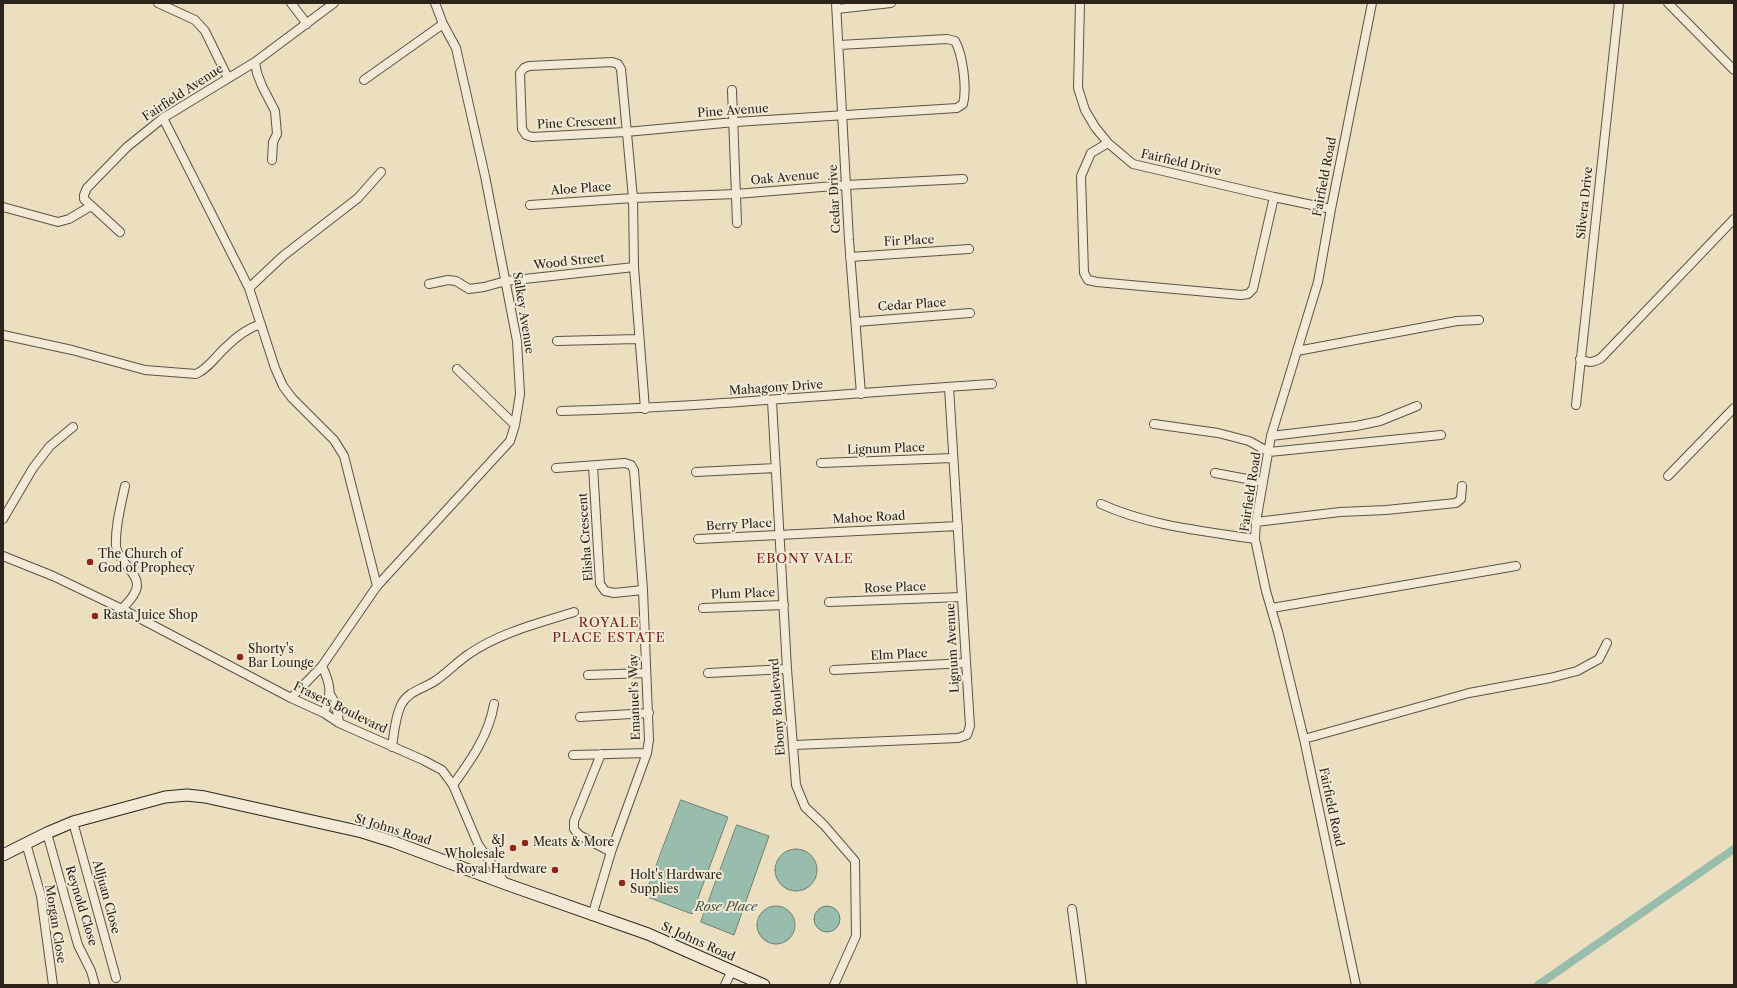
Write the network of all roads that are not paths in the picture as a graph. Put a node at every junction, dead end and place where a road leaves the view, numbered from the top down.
1 (158, 3) edge
2 (291, 3) edge
3 (334, 3) edge
4 (435, 3) edge
5 (891, 3) edge
6 (1080, 3) edge
7 (1372, 3) edge
8 (1619, 3) edge
9 (1668, 3) edge
10 (836, 6) edge
11 (307, 24) junction
12 (443, 24) junction
13 (839, 45) junction
14 (255, 62) junction
15 (1734, 70) edge
16 (228, 78) junction
17 (364, 80) dead end
18 (732, 90) dead end
19 (842, 116) junction
20 (163, 118) junction
21 (735, 122) junction
22 (626, 132) junction
23 (1108, 143) junction
24 (272, 160) dead end
25 (381, 172) dead end
26 (963, 179) dead end
27 (846, 185) junction
28 (736, 194) junction
29 (1274, 197) junction
30 (633, 198) junction
31 (530, 205) dead end
32 (91, 206) junction
33 (3, 207) edge
34 (1331, 209) junction
35 (1734, 219) edge
36 (737, 223) dead end
37 (120, 232) dead end
38 (969, 249) dead end
39 (850, 257) junction
40 (634, 267) junction
41 (506, 281) junction
42 (429, 284) dead end
43 (248, 288) junction
44 (970, 313) dead end
45 (1479, 320) dead end
46 (856, 322) junction
47 (261, 324) junction
48 (3, 335) edge
49 (638, 339) junction
50 (557, 341) dead end
51 (1298, 351) junction
52 (1580, 359) junction
53 (457, 369) dead end
54 (992, 384) dead end
55 (949, 387) junction
56 (861, 394) junction
57 (772, 401) junction
58 (1576, 405) dead end
59 (1417, 406) dead end
60 (1734, 408) edge
61 (644, 409) junction
62 (561, 411) dead end
63 (1154, 424) dead end
64 (515, 425) junction
65 (73, 428) dead end
66 (1271, 436) junction
67 (1441, 436) dead end
68 (1269, 452) junction
69 (953, 458) junction
70 (821, 463) dead end
71 (593, 466) junction
72 (556, 468) dead end
73 (776, 468) junction
74 (696, 472) dead end
75 (1215, 474) dead end
76 (1668, 476) dead end
77 (1263, 482) junction
78 (125, 486) dead end
79 (1462, 486) dead end
80 (1101, 504) dead end
81 (3, 519) edge
82 (1256, 522) junction
83 (958, 526) junction
84 (780, 535) junction
85 (698, 539) dead end
86 (1255, 539) junction
87 (3, 556) edge
88 (1516, 566) dead end
89 (377, 586) junction
90 (643, 590) junction
91 (962, 597) junction
92 (829, 602) dead end
93 (784, 605) junction
94 (703, 608) dead end
95 (1272, 608) junction
96 (122, 609) junction
97 (574, 612) dead end
98 (1607, 643) dead end
99 (965, 663) junction
100 (322, 666) junction
101 (787, 669) junction
102 (834, 670) dead end
103 (646, 673) junction
104 (708, 673) dead end
105 (588, 675) dead end
106 (330, 694) junction
107 (291, 698) junction
108 (494, 704) dead end
109 (324, 713) junction
110 (649, 713) junction
111 (580, 717) dead end
112 (339, 723) junction
113 (1304, 739) junction
114 (794, 746) junction
115 (392, 747) junction
116 (647, 753) junction
117 (601, 754) junction
118 (573, 755) dead end
119 (453, 785) junction
120 (73, 822) junction
121 (47, 833) junction
122 (26, 843) junction
123 (611, 852) junction
124 (3, 855) edge
125 (506, 884) junction
126 (1072, 909) dead end
127 (592, 916) junction
128 (732, 972) junction
129 (116, 978) dead end
130 (53, 985) edge
131 (95, 985) edge
132 (725, 985) edge
133 (764, 985) edge
134 (834, 985) edge
135 (1082, 985) edge
136 (1356, 985) edge

1 - 16 street
2 - 11 street
3 - 11 street, Fairfield Avenue
4 - 12 street, Salkey Avenue
5 - 10 street
6 - 23 street, Fairfield Drive
7 - 34 street, Fairfield Road
8 - 52 street, Silvera Drive
9 - 15 street
10 - 13 street, Cedar Drive
11 - 14 street, Fairfield Avenue
12 - 17 street
12 - 41 street, Salkey Avenue
13 - 19 street, Cedar Drive
13 - 19 street, Pine Avenue
14 - 16 street, Fairfield Avenue
14 - 24 street
16 - 20 street, Fairfield Avenue
18 - 21 street
19 - 21 street, Pine Avenue
19 - 27 street, Cedar Drive
20 - 32 street, Fairfield Avenue
20 - 43 street
21 - 22 street, Pine Avenue
21 - 28 street
22 - 22 street, Pine Crescent
22 - 30 street
23 - 29 street, Fairfield Drive
23 - 29 street
25 - 43 street
26 - 27 street, Oak Avenue
27 - 28 street, Oak Avenue
27 - 39 street, Cedar Drive
28 - 30 street, Oak Avenue
28 - 36 street
29 - 34 street, Fairfield Drive
30 - 31 street, Aloe Place
30 - 40 street
32 - 33 street
32 - 37 street
34 - 51 street, Fairfield Road
35 - 52 street
38 - 39 street, Fir Place
39 - 46 street, Cedar Drive
40 - 41 street, Wood Street
40 - 49 street
41 - 42 street, Wood Street
41 - 64 street, Salkey Avenue
43 - 47 street
44 - 46 street, Cedar Place
45 - 51 street
46 - 56 street, Cedar Drive
47 - 48 street
47 - 89 street
49 - 50 street
49 - 61 street
51 - 66 street, Fairfield Road
52 - 58 street, Silvera Drive
53 - 64 street
54 - 55 street, Mahagony Drive
55 - 56 street, Mahagony Drive
55 - 69 street, Lignum Avenue
56 - 57 street, Mahagony Drive
57 - 61 street, Mahagony Drive
57 - 73 street, Ebony Boulevard
59 - 66 street
60 - 76 street
61 - 62 street, Mahagony Drive
63 - 68 street
64 - 89 street, Salkey Avenue
65 - 81 street
66 - 68 street, Fairfield Road
67 - 68 street
68 - 77 street, Fairfield Road
69 - 70 street, Lignum Place
69 - 83 street, Lignum Avenue
71 - 72 street
71 - 90 street, Emanuel's Way
71 - 90 street, Elisha Crescent
73 - 74 street
73 - 84 street, Ebony Boulevard
75 - 77 street
77 - 82 street, Fairfield Road
78 - 96 street
79 - 82 street
80 - 86 street
82 - 86 street, Fairfield Road
83 - 84 street, Mahoe Road
83 - 91 street, Lignum Avenue
84 - 85 street, Berry Place
84 - 93 street, Ebony Boulevard
86 - 95 street, Fairfield Road
87 - 96 street, Frasers Boulevard
88 - 95 street
89 - 100 street, Salkey Avenue
90 - 103 street, Emanuel's Way
91 - 92 street, Rose Place
91 - 99 street, Lignum Avenue
93 - 94 street, Plum Place
93 - 101 street, Ebony Boulevard
95 - 113 street, Fairfield Road
96 - 107 street, Frasers Boulevard
97 - 115 street
98 - 113 street
99 - 102 street, Elm Place
99 - 114 street, Lignum Avenue
100 - 106 street
100 - 107 street, Salkey Avenue
101 - 104 street
101 - 114 street, Ebony Boulevard
103 - 105 street
103 - 110 street, Emanuel's Way
106 - 109 street
106 - 112 street
107 - 109 street, Frasers Boulevard
108 - 119 street
109 - 112 street, Frasers Boulevard
110 - 111 street
110 - 116 street, Emanuel's Way
112 - 115 street, Frasers Boulevard
113 - 136 street, Fairfield Road
114 - 134 street, Ebony Boulevard
115 - 119 street, Frasers Boulevard
116 - 117 street
116 - 123 street, Emanuel's Way
117 - 118 street
117 - 123 street
119 - 125 street, Frasers Boulevard
120 - 121 main road, St Johns Road
120 - 125 main road, St Johns Road
120 - 129 street, Alljuan Close
121 - 122 main road, St Johns Road
121 - 131 street, Reynold Close
122 - 124 main road, St Johns Road
122 - 130 street, Morgan Close
123 - 127 street, Emanuel's Way
125 - 127 main road, St Johns Road
126 - 135 street
127 - 128 main road, St Johns Road
128 - 132 street
128 - 133 main road, St Johns Road

